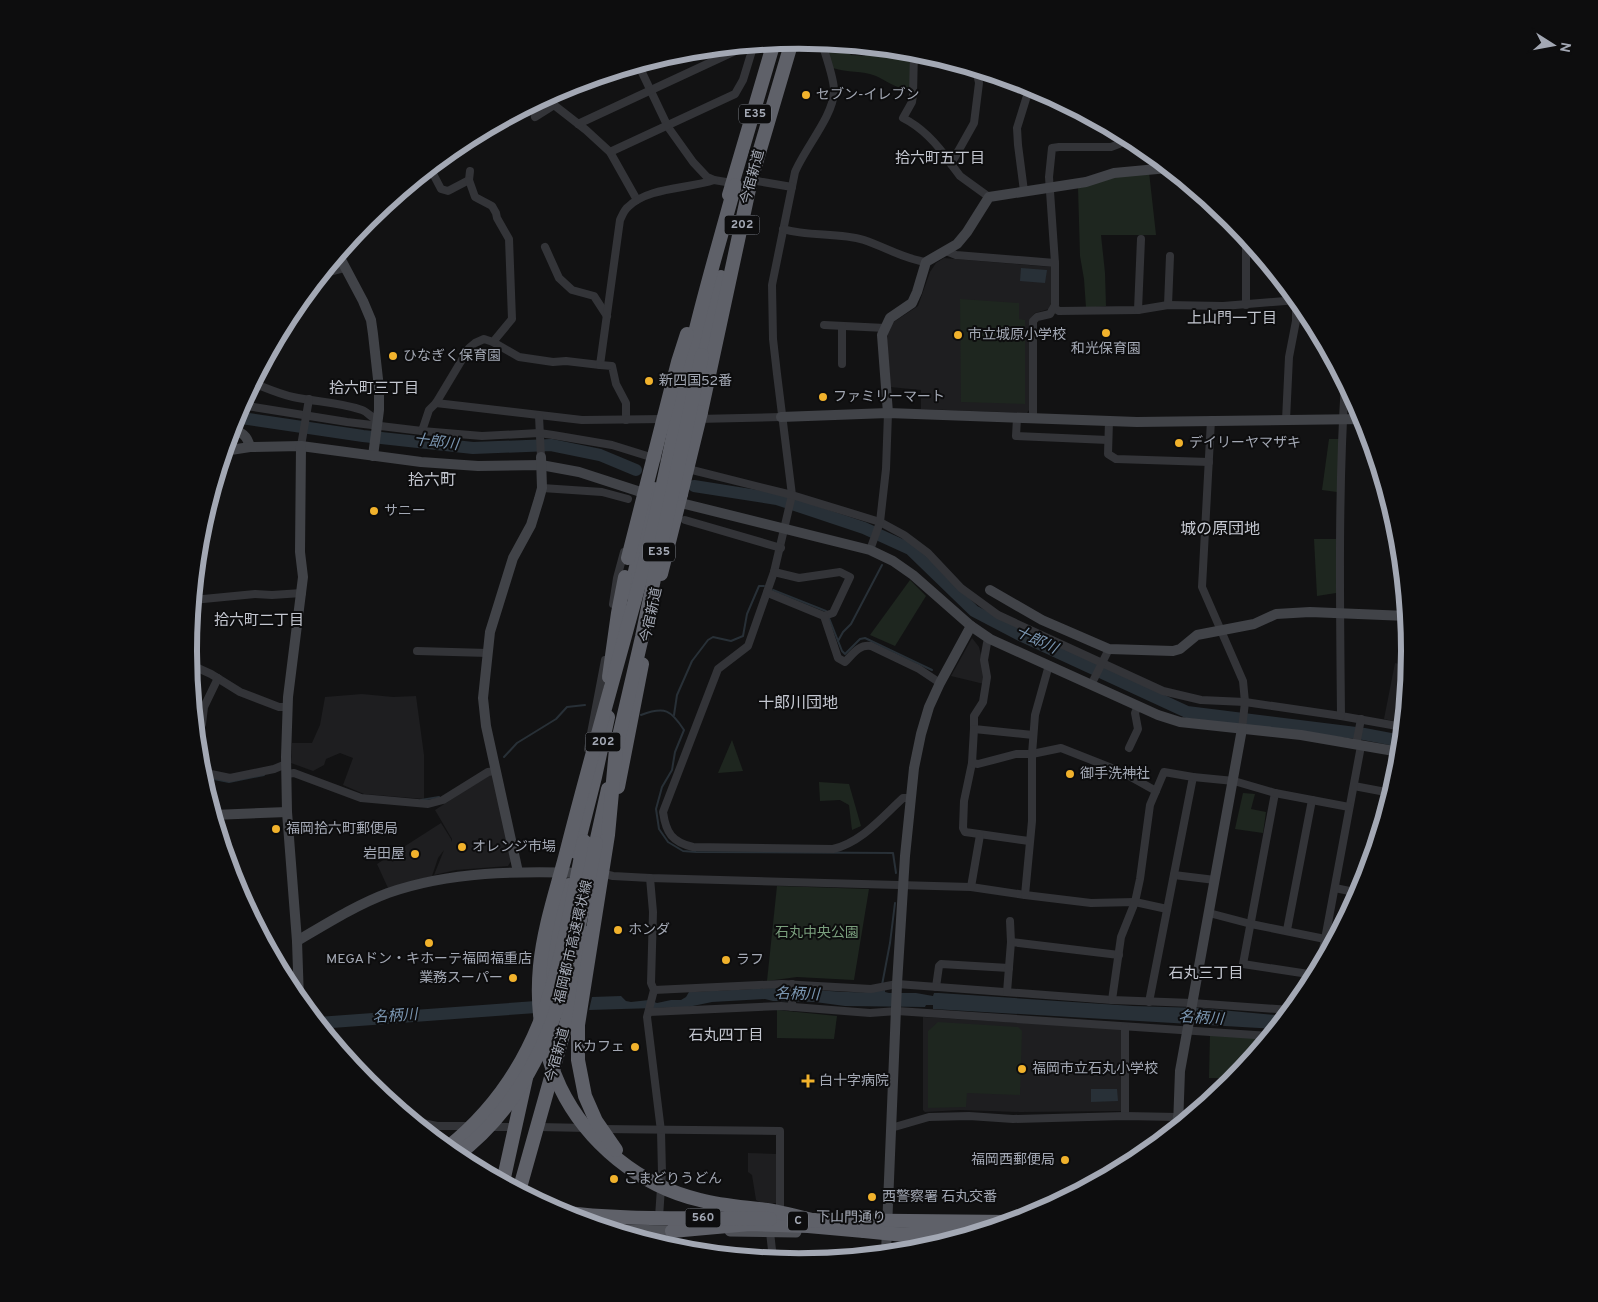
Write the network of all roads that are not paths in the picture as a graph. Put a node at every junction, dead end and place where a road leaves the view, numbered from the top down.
1 (788, 49) edge
2 (789, 49) edge
3 (773, 50) edge
4 (824, 50) edge
5 (752, 51) edge
6 (731, 53) edge
7 (914, 60) edge
8 (641, 70) edge
9 (978, 76) edge
10 (650, 90) junction
11 (1028, 94) edge
12 (535, 117) dead end
13 (578, 124) junction
14 (668, 127) junction
15 (1122, 142) edge
16 (610, 152) junction
17 (951, 164) junction
18 (1160, 169) edge
19 (470, 171) dead end
20 (433, 172) edge
21 (469, 180) junction
22 (714, 180) junction
23 (751, 180) junction
24 (733, 184) junction
25 (1050, 186) junction
26 (792, 187) junction
27 (1024, 191) junction
28 (989, 197) junction
29 (637, 200) junction
30 (783, 229) junction
31 (1141, 238) dead end
32 (545, 247) dead end
33 (1246, 248) edge
34 (946, 250) junction
35 (1170, 256) dead end
36 (341, 260) edge
37 (926, 262) junction
38 (1055, 263) junction
39 (345, 268) junction
40 (331, 272) edge
41 (1288, 300) edge
42 (1168, 305) junction
43 (1246, 305) junction
44 (1054, 308) junction
45 (1138, 310) junction
46 (1296, 310) edge
47 (607, 316) junction
48 (824, 325) dead end
49 (842, 326) junction
50 (885, 328) junction
51 (493, 342) junction
52 (842, 364) dead end
53 (600, 365) junction
54 (259, 385) edge
55 (1344, 397) edge
56 (309, 399) junction
57 (436, 403) junction
58 (250, 406) edge
59 (888, 413) junction
60 (306, 415) junction
61 (539, 416) junction
62 (781, 417) junction
63 (1017, 418) junction
64 (1033, 419) junction
65 (1343, 419) junction
66 (1354, 419) edge
67 (626, 420) junction
68 (1211, 420) junction
69 (1286, 420) junction
70 (1109, 421) junction
71 (377, 423) junction
72 (422, 431) junction
73 (239, 432) edge
74 (539, 433) junction
75 (1108, 440) junction
76 (301, 446) junction
77 (250, 447) junction
78 (232, 450) edge
79 (373, 456) junction
80 (541, 461) junction
81 (1209, 462) junction
82 (542, 488) junction
83 (653, 492) junction
84 (792, 496) junction
85 (628, 499) dead end
86 (680, 499) junction
87 (685, 520) dead end
88 (880, 522) junction
89 (784, 529) junction
90 (781, 548) junction
91 (870, 550) junction
92 (774, 572) junction
93 (641, 575) junction
94 (990, 590) dead end
95 (302, 593) junction
96 (768, 593) junction
97 (199, 599) edge
98 (1340, 613) junction
99 (824, 616) junction
100 (1400, 616) edge
101 (971, 626) junction
102 (1221, 630) junction
103 (990, 639) junction
104 (1109, 649) junction
105 (417, 651) dead end
106 (488, 653) junction
107 (1102, 662) junction
108 (1049, 665) junction
109 (197, 668) edge
110 (218, 678) junction
111 (940, 683) junction
112 (1091, 685) junction
113 (1245, 702) junction
114 (1138, 706) junction
115 (287, 707) junction
116 (1341, 716) junction
117 (1361, 719) junction
118 (202, 724) dead end
119 (1396, 726) edge
120 (974, 729) junction
121 (1242, 729) junction
122 (1033, 735) junction
123 (1359, 746) junction
124 (1129, 748) dead end
125 (616, 749) junction
126 (1393, 751) edge
127 (1032, 754) junction
128 (972, 763) junction
129 (287, 769) junction
130 (495, 771) junction
131 (209, 774) edge
132 (596, 777) junction
133 (1193, 778) junction
134 (1234, 781) junction
135 (1354, 786) junction
136 (1156, 791) junction
137 (1385, 792) edge
138 (1275, 793) junction
139 (911, 798) junction
140 (1312, 800) junction
141 (1349, 807) junction
142 (288, 812) junction
143 (219, 815) edge
144 (980, 835) junction
145 (1030, 841) junction
146 (590, 842) junction
147 (576, 853) junction
148 (518, 872) junction
149 (572, 872) junction
150 (600, 873) junction
151 (1174, 875) junction
152 (650, 878) junction
153 (1215, 880) junction
154 (904, 885) junction
155 (971, 887) junction
156 (1335, 888) junction
157 (1350, 891) edge
158 (1026, 896) junction
159 (1135, 902) junction
160 (1167, 909) junction
161 (1209, 913) junction
162 (1010, 920) dead end
163 (1251, 924) junction
164 (1287, 930) junction
165 (1325, 938) junction
166 (297, 941) junction
167 (1011, 942) junction
168 (1323, 948) edge
169 (1119, 955) junction
170 (1009, 968) junction
171 (1308, 974) edge
172 (792, 984) junction
173 (898, 984) junction
174 (299, 987) edge
175 (936, 987) junction
176 (654, 990) junction
177 (1007, 992) junction
178 (1112, 1000) junction
179 (1150, 1002) junction
180 (1192, 1003) junction
181 (792, 1007) junction
182 (1283, 1009) edge
183 (897, 1011) junction
184 (649, 1012) junction
185 (1125, 1027) junction
186 (1187, 1029) junction
187 (1263, 1035) edge
188 (1125, 1116) junction
189 (1178, 1119) edge
190 (1175, 1122) edge
191 (426, 1124) edge
192 (516, 1127) junction
193 (538, 1127) junction
194 (891, 1128) junction
195 (661, 1131) junction
196 (452, 1144) edge
197 (462, 1151) edge
198 (504, 1176) edge
199 (521, 1185) edge
200 (587, 1214) edge
201 (590, 1215) edge
202 (660, 1217) junction
203 (780, 1219) junction
204 (888, 1220) junction
205 (916, 1220) junction
206 (753, 1221) junction
207 (816, 1221) junction
208 (610, 1222) edge
209 (990, 1222) edge
210 (991, 1222) edge
211 (985, 1224) edge
212 (972, 1228) edge
213 (634, 1230) edge
214 (672, 1230) junction
215 (770, 1232) junction
216 (887, 1233) junction
217 (948, 1234) edge
218 (948, 1235) edge
219 (886, 1247) edge
220 (772, 1252) edge

1 - 125 highway, E35, bridge
2 - 23 highway, 今宿新道 / 202
3 - 24 highway, E35
4 - 26 street
5 - 14 street
6 - 10 street
7 - 17 street
8 - 10 street
9 - 17 street
10 - 13 street
10 - 14 street
11 - 27 street
12 - 13 street
13 - 16 street
14 - 16 street
14 - 22 street
15 - 25 street
16 - 29 street
17 - 28 street
18 - 25 street
19 - 21 street
20 - 21 street
21 - 51 street
22 - 24 street
22 - 29 street
23 - 26 street
23 - 86 highway, 今宿新道 / 202, bridge
24 - 83 highway, 今宿新道 / 202
24 - 93 highway, E35, bridge
24 - 132 highway, bridge
25 - 27 street
25 - 38 street
26 - 30 street
27 - 28 street
28 - 34 street
29 - 47 street
30 - 37 street
30 - 62 street
31 - 45 street
32 - 47 street
33 - 43 street
34 - 37 street
34 - 38 street
35 - 42 street
36 - 39 street
37 - 50 street
38 - 44 street
39 - 40 street
39 - 71 street
41 - 43 street
42 - 43 street
42 - 45 street
44 - 45 street
44 - 64 street
46 - 69 street
47 - 53 street
48 - 49 street
49 - 50 street
49 - 52 street
50 - 59 street
51 - 53 street
51 - 57 street
53 - 67 street
54 - 56 street
55 - 65 street
56 - 60 street
56 - 71 street
57 - 61 street
57 - 72 street
58 - 60 street
59 - 62 street
59 - 63 street
59 - 88 street
60 - 71 street
60 - 76 street
61 - 67 street
61 - 74 street
62 - 67 street
62 - 84 street
63 - 64 street
63 - 75 street
64 - 70 street
65 - 66 street
65 - 69 street
65 - 98 street
68 - 69 street
68 - 70 street
68 - 81 street
70 - 75 street
71 - 72 street
71 - 79 street
72 - 74 street
73 - 77 street
74 - 80 street
74 - 84 street
75 - 81 street
76 - 77 street
76 - 79 street
76 - 95 street
77 - 78 street
79 - 80 street
80 - 82 street
80 - 83 street
81 - 102 street
82 - 85 street
82 - 106 street
83 - 86 street
83 - 132 highway, 今宿新道 / 202
83 - 147 street
84 - 88 street
84 - 89 street
86 - 89 street
86 - 150 highway, 今宿新道 / 202
87 - 90 street
88 - 91 street
88 - 107 street
89 - 90 street
89 - 91 street
90 - 92 street
91 - 101 street
92 - 96 street
92 - 99 street
93 - 146 highway, E35, bridge
93 - 207 highway, bridge
94 - 104 street
95 - 97 street
95 - 115 street
96 - 99 street
96 - 139 street
98 - 100 street
98 - 102 street
98 - 116 street
99 - 111 street
101 - 103 street
101 - 111 street
102 - 104 street
102 - 113 street
103 - 108 street
103 - 120 street
104 - 107 street
105 - 106 street
106 - 130 street
107 - 112 street
107 - 113 street
108 - 112 street
108 - 122 street
109 - 110 street
110 - 115 street
110 - 118 street
111 - 139 street
112 - 114 street
113 - 116 street
113 - 121 street
114 - 121 street
114 - 124 street
115 - 129 street
116 - 117 street
117 - 119 street
117 - 123 street
120 - 122 street
120 - 128 street
121 - 123 street
121 - 134 street
122 - 127 street
123 - 126 street
123 - 135 street
125 - 146 highway, E35, bridge
125 - 206 highway, bridge
127 - 128 street
127 - 136 street
127 - 145 street
128 - 144 street
129 - 130 street
129 - 131 street
129 - 142 street
130 - 148 street
132 - 147 highway, 今宿新道 / 202
133 - 134 street
133 - 136 street
133 - 151 street
134 - 138 street
134 - 153 street
135 - 137 street
135 - 141 street
136 - 159 street
138 - 140 street
138 - 163 street
139 - 154 street
140 - 141 street
140 - 164 street
141 - 156 street
142 - 143 street
142 - 166 street
144 - 145 street
144 - 155 street
145 - 158 street
146 - 196 highway, bridge
146 - 197 highway, 福岡都市高速環状線, bridge
147 - 149 highway, 今宿新道 / 202
148 - 149 street
148 - 166 street
149 - 150 street
149 - 192 highway, 今宿新道 / 202, bridge
150 - 152 street
150 - 193 highway, 今宿新道 / 202
151 - 153 street
151 - 160 street
152 - 154 street
152 - 176 street
153 - 161 street
154 - 155 street
154 - 173 street
155 - 158 street
156 - 157 street
156 - 165 street
158 - 159 street
159 - 160 street
159 - 169 street
160 - 179 street
161 - 163 street
161 - 180 street
162 - 167 street
163 - 164 street
163 - 171 street
164 - 165 street
165 - 168 street
166 - 174 street
167 - 169 street
167 - 170 street
169 - 178 street
170 - 175 street
170 - 177 street
172 - 173 street
172 - 176 street
172 - 181 street
173 - 175 street
173 - 183 street
175 - 177 street
176 - 184 street
177 - 178 street
178 - 179 street
179 - 180 street
180 - 182 street
180 - 186 street
181 - 183 street
181 - 184 street
183 - 185 street
183 - 194 street
184 - 195 street
185 - 186 street
185 - 188 street
186 - 187 street
186 - 189 street
188 - 190 street
188 - 194 street
191 - 192 street
192 - 198 highway, 今宿新道 / 202
193 - 195 street
193 - 199 highway, 今宿新道 / 202
194 - 204 street
195 - 202 street
195 - 203 street
200 - 202 main road, 下山門通り / 560
201 - 206 highway, C, bridge
202 - 203 main road, 下山門通り / 560
203 - 204 main road, 下山門通り / 560
204 - 205 main road, 560
204 - 216 street
205 - 210 main road, 560
205 - 212 highway
206 - 209 highway, C, bridge
206 - 214 highway
206 - 218 highway, bridge
207 - 208 highway, C, bridge
207 - 211 highway, C, bridge
213 - 214 main road, 下山門通り / 560
214 - 215 main road, 下山門通り / 560
215 - 216 main road, 下山門通り / 560
215 - 220 street
216 - 217 main road, 下山門通り / 560
216 - 219 street

